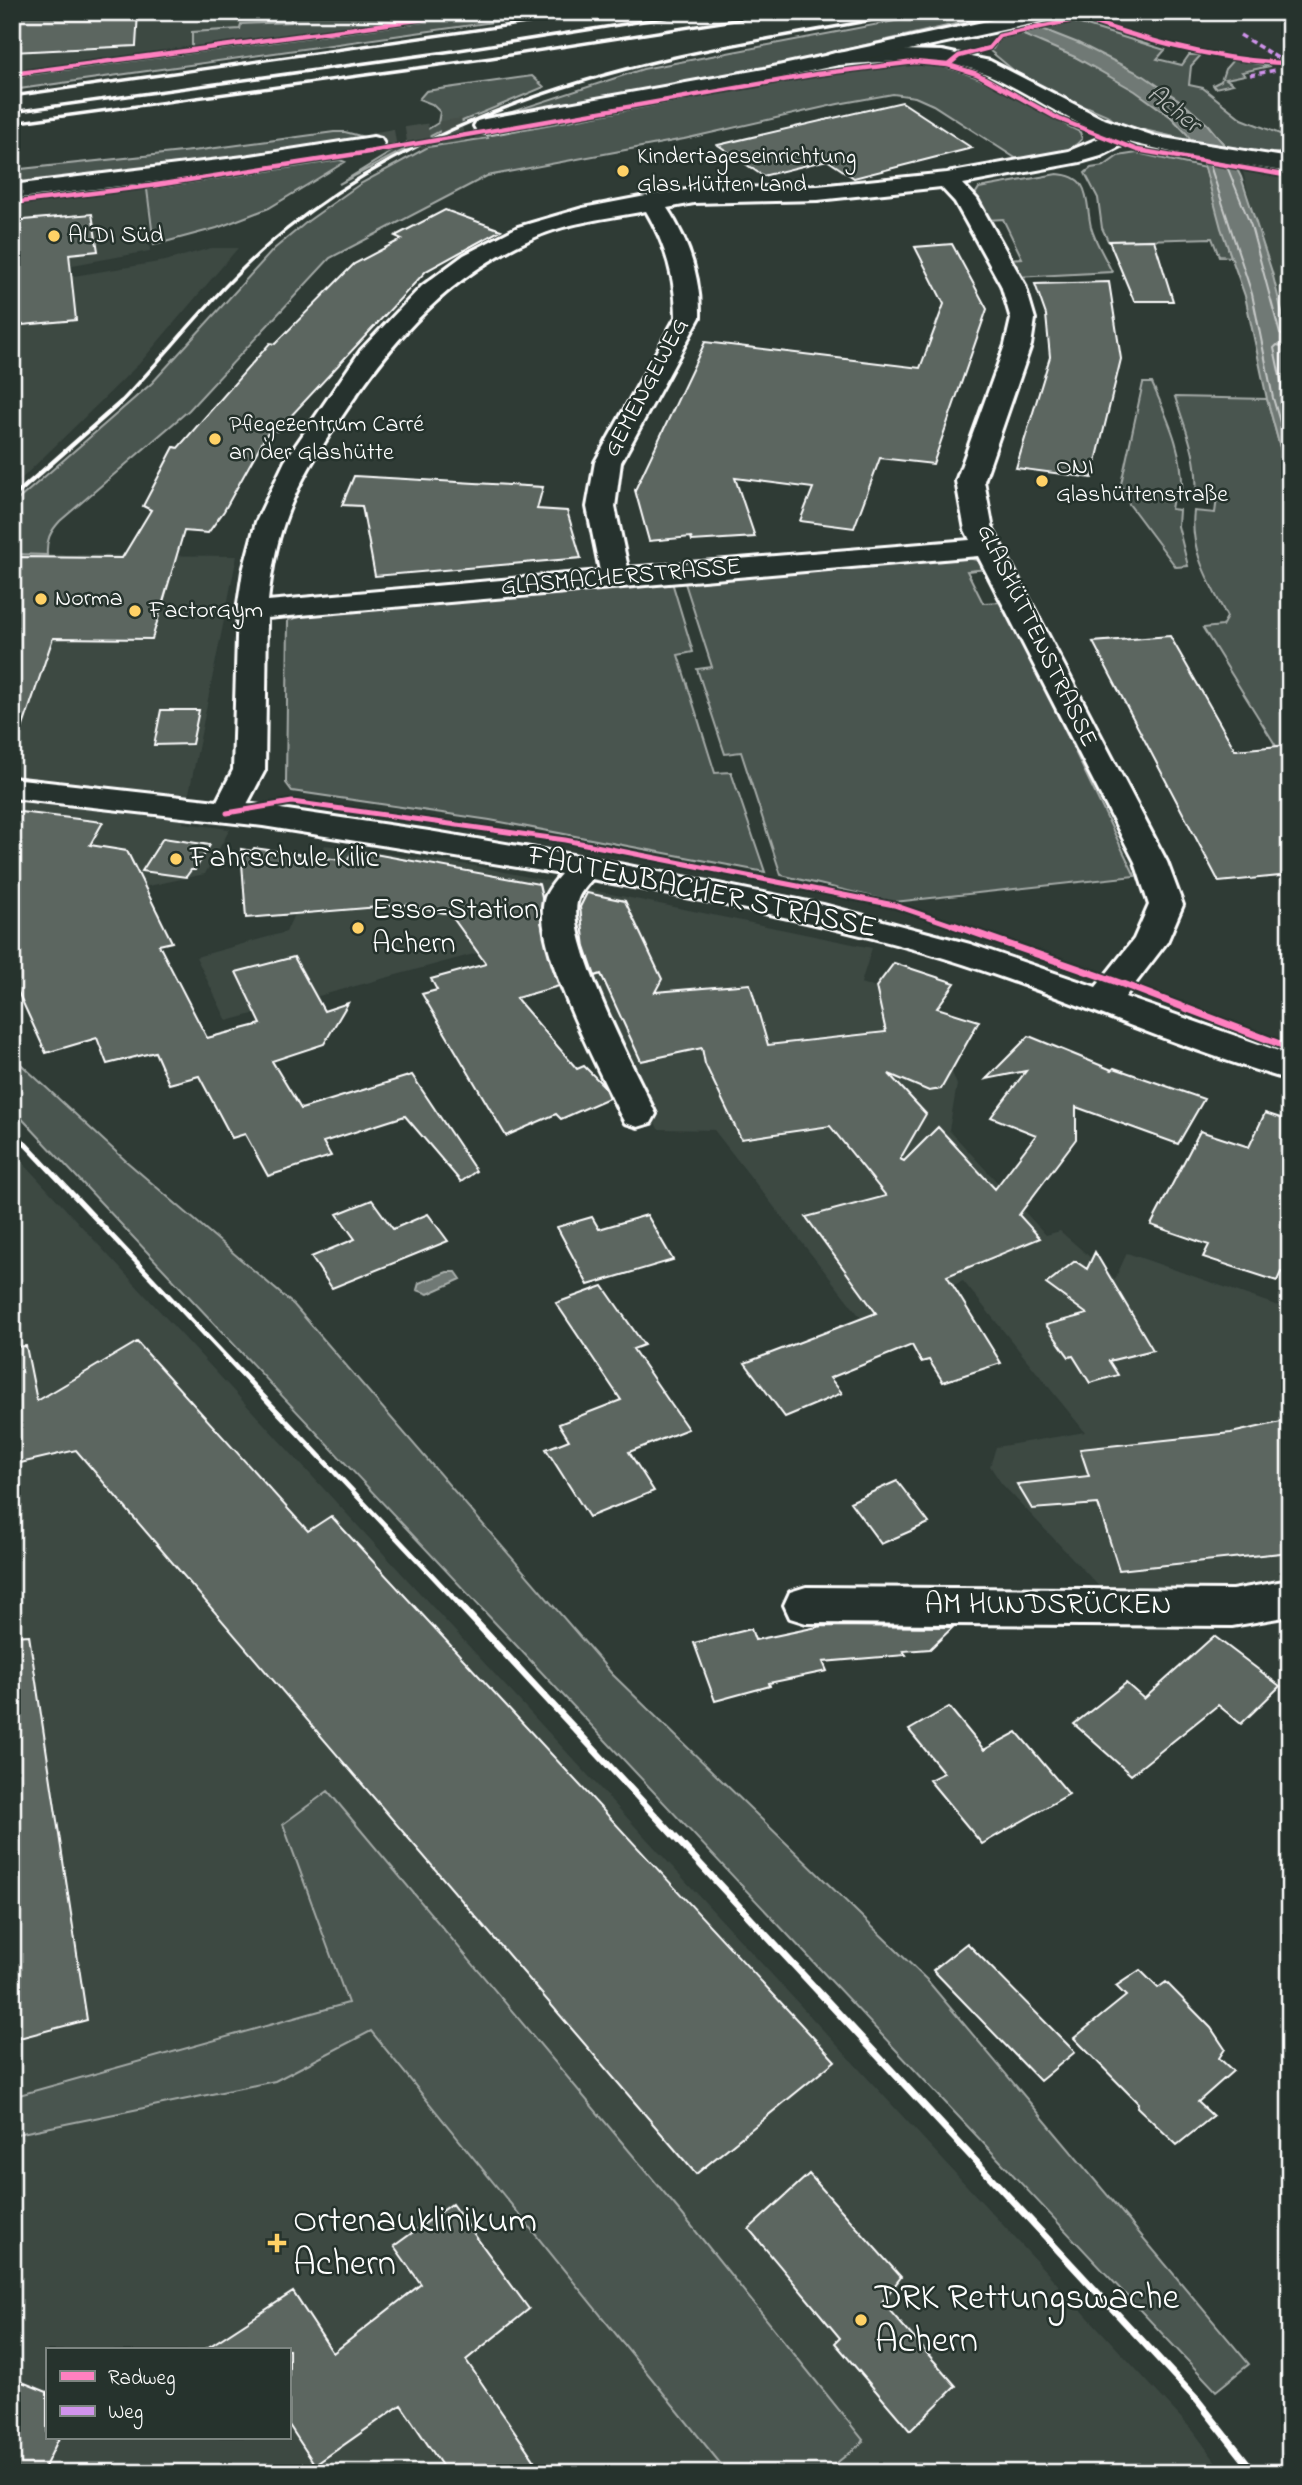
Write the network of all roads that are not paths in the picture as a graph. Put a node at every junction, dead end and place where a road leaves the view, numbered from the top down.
1 (1056, 13) edge
2 (958, 34) junction
3 (937, 38) junction
4 (835, 59) junction
5 (969, 62) junction
6 (1002, 74) junction
7 (485, 126) tunnel mouth
8 (1128, 135) junction
9 (373, 144) tunnel mouth
10 (1290, 165) edge
11 (947, 180) junction
12 (12, 192) edge
13 (651, 201) junction
14 (989, 547) junction
15 (617, 580) junction
16 (253, 611) junction
17 (12, 788) edge
18 (227, 813) junction
19 (584, 867) junction
20 (1103, 1002) junction
21 (1290, 1068) edge
22 (638, 1114) dead end
23 (1290, 1598) edge
24 (806, 1605) dead end

1 - 2 street
2 - 3 street
2 - 6 street
3 - 4 street
3 - 5 street
4 - 5 street
4 - 7 street
5 - 6 street
6 - 8 street
8 - 10 street
8 - 11 street
9 - 12 street
11 - 13 street
11 - 14 street, GLASHÜTTENSTRASSE
13 - 15 street, GEMENGEWEG
13 - 16 street
14 - 15 street, GLASMACHERSTRASSE
14 - 20 street, GLASHÜTTENSTRASSE
15 - 16 street, GLASMACHERSTRASSE
16 - 18 street
17 - 18 street, FAUTENBACHER STRASSE
18 - 19 street, FAUTENBACHER STRASSE
19 - 20 street, FAUTENBACHER STRASSE
19 - 22 street
20 - 21 street, FAUTENBACHER STRASSE
23 - 24 street, AM HUNDSRÜCKEN

